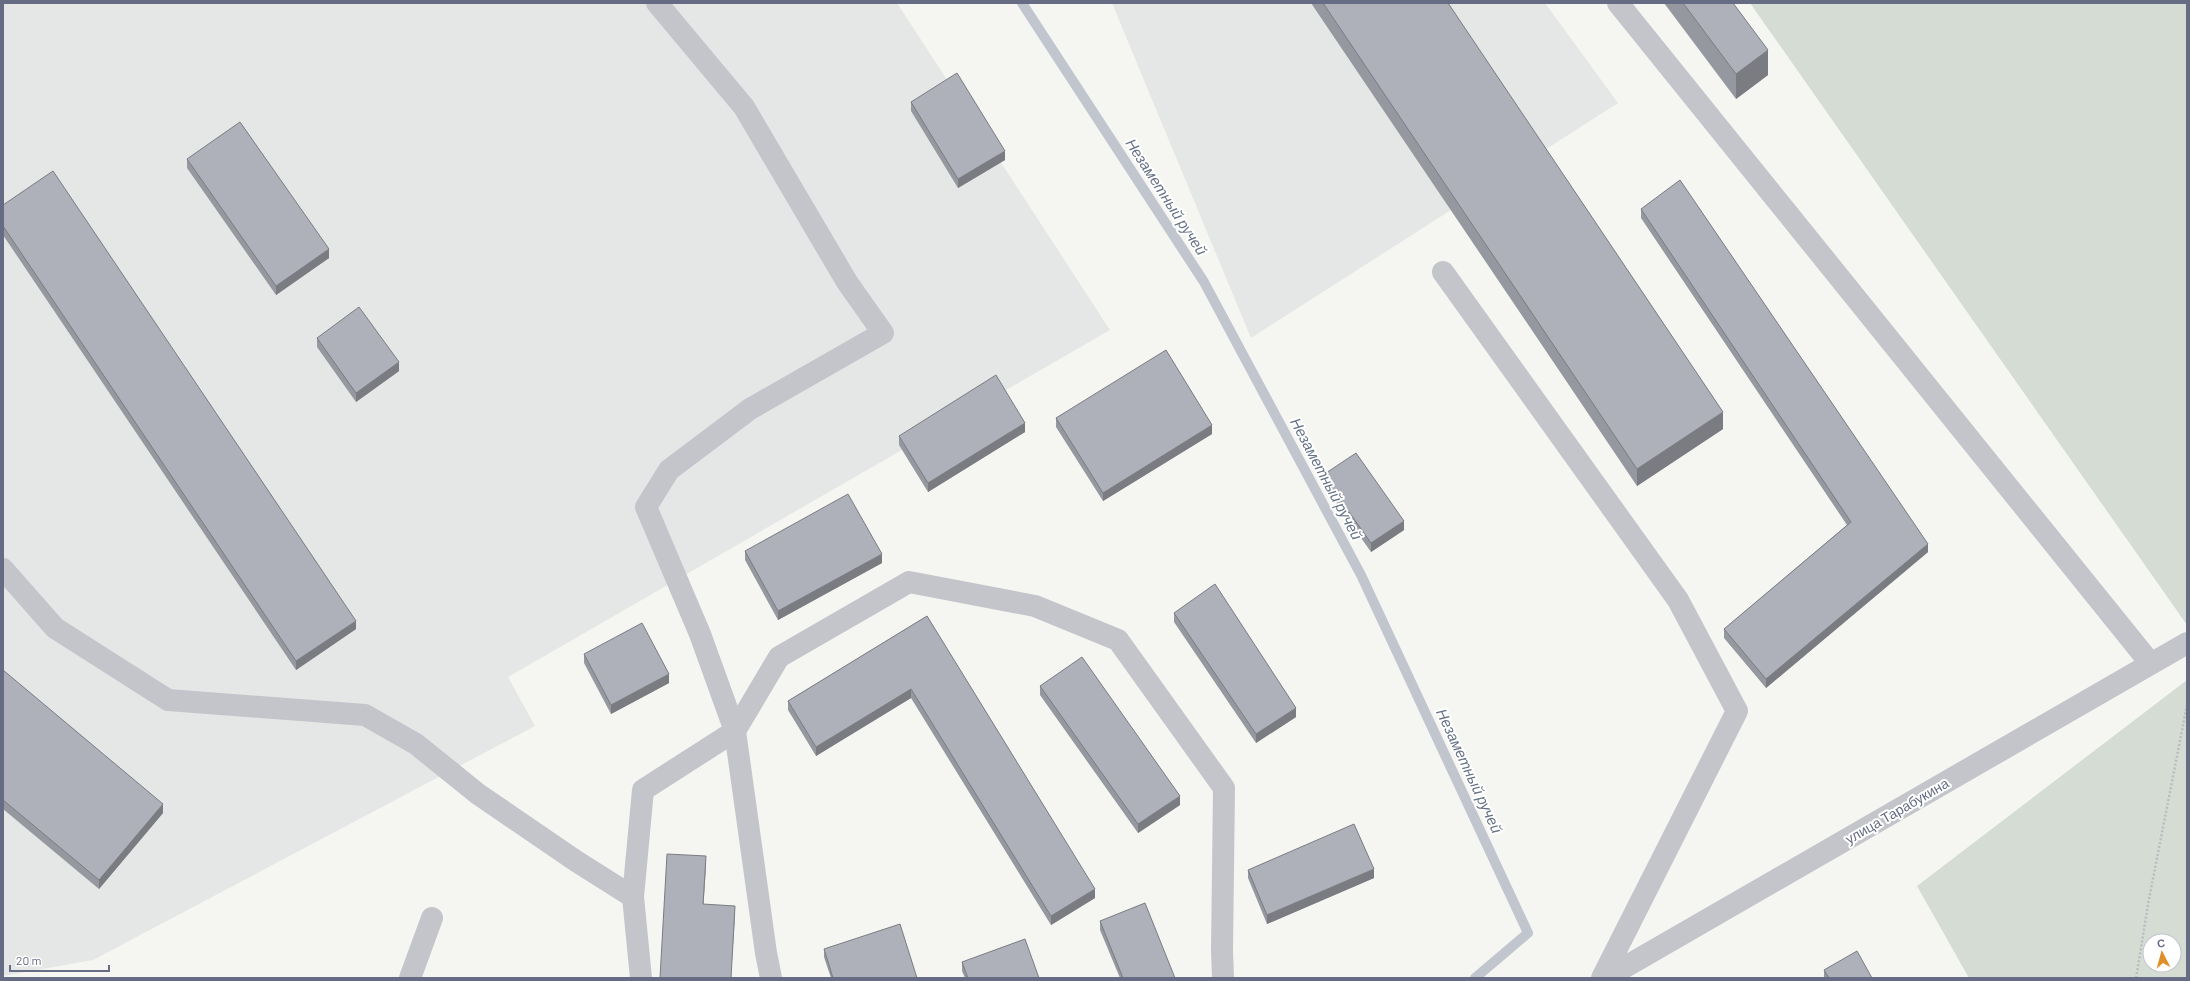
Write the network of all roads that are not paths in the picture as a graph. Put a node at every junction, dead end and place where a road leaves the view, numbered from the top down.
1 (657, 3) edge
2 (1618, 3) edge
3 (1443, 272) dead end
4 (3, 569) edge
5 (2187, 643) edge
6 (2151, 664) junction
7 (735, 731) junction
8 (633, 897) junction
9 (432, 918) dead end
10 (410, 978) edge
11 (641, 978) edge
12 (771, 978) edge
13 (1223, 978) edge
14 (1602, 978) edge
15 (1606, 978) edge

1 - 7 street
2 - 6 street
3 - 14 street
4 - 8 street
5 - 6 street, улица Тарабукина
6 - 15 street, улица Тарабукина
7 - 8 street
7 - 12 street
7 - 13 street
8 - 11 street
9 - 10 street

